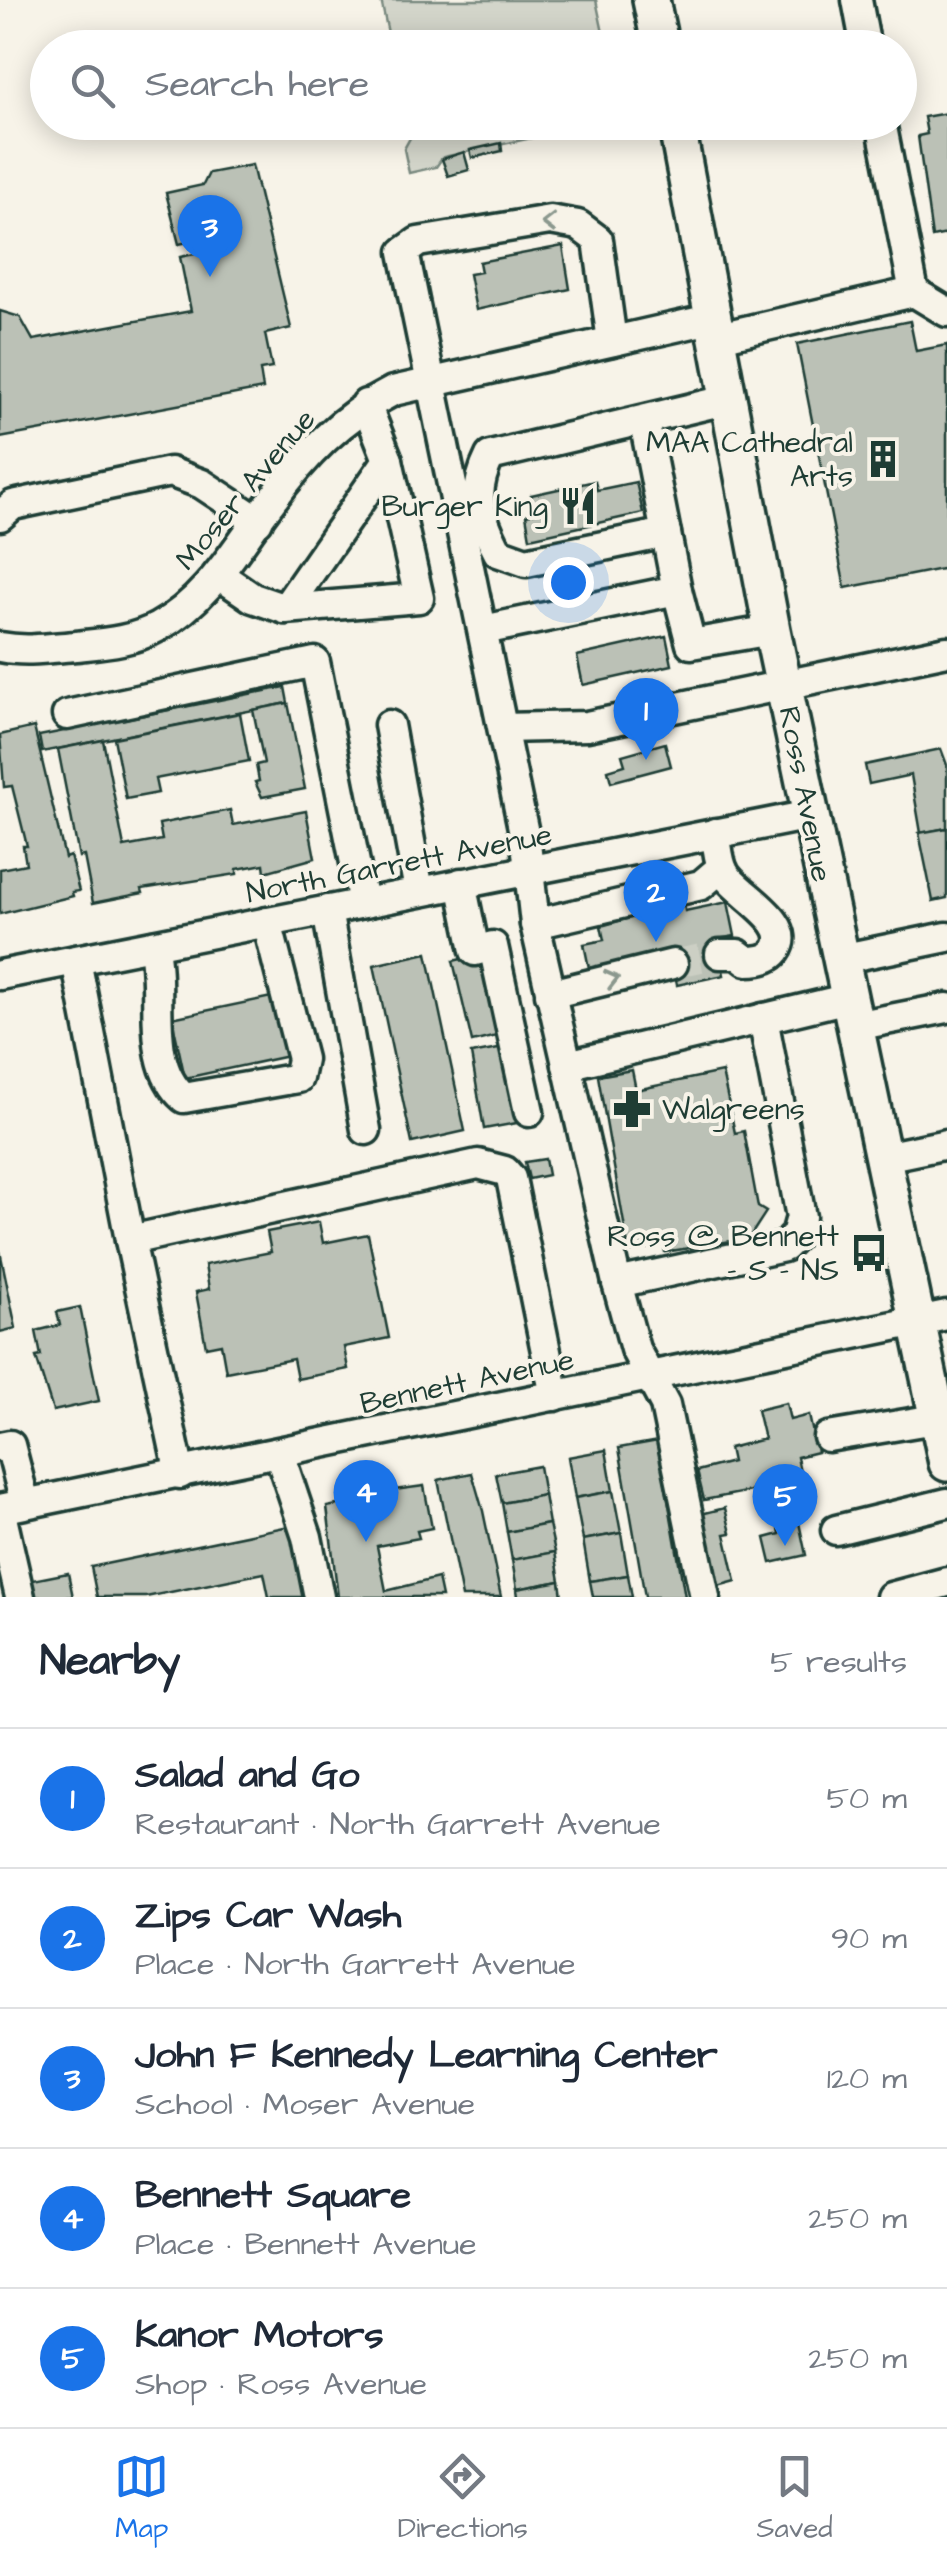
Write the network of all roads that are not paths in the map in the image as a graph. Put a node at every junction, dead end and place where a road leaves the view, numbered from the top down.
1 (651, 0) edge
2 (857, 0) edge
3 (657, 30) edge
4 (863, 30) edge
5 (680, 140) edge
6 (884, 140) edge
7 (914, 292) junction
8 (947, 312) edge
9 (717, 328) junction
10 (612, 342) junction
11 (432, 382) junction
12 (730, 400) junction
13 (366, 404) junction
14 (644, 422) junction
15 (490, 456) junction
16 (388, 460) junction
17 (450, 462) junction
18 (0, 516) edge
19 (258, 521) junction
20 (666, 533) junction
21 (526, 562) junction
22 (218, 574) junction
23 (472, 574) junction
24 (677, 590) junction
25 (285, 608) junction
26 (484, 630) junction
27 (772, 630) junction
28 (0, 647) edge
29 (947, 651) edge
30 (784, 685) junction
31 (67, 714) dead end
32 (389, 726) dead end
33 (502, 728) junction
34 (810, 815) junction
35 (716, 834) junction
36 (721, 868) junction
37 (527, 870) junction
38 (461, 883) junction
39 (419, 891) junction
40 (363, 903) junction
41 (327, 910) junction
42 (267, 922) junction
43 (536, 924) junction
44 (947, 937) edge
45 (153, 945) junction
46 (720, 954) tunnel mouth
47 (840, 959) junction
48 (76, 960) junction
49 (673, 964) tunnel mouth
50 (0, 975) edge
51 (550, 994) junction
52 (947, 1008) edge
53 (852, 1012) junction
54 (763, 1018) junction
55 (567, 1065) junction
56 (529, 1112) dead end
57 (366, 1130) dead end
58 (947, 1144) edge
59 (884, 1157) junction
60 (130, 1240) junction
61 (617, 1284) junction
62 (934, 1318) edge
63 (648, 1374) junction
64 (556, 1396) junction
65 (943, 1418) edge
66 (828, 1437) dead end
67 (0, 1447) edge
68 (279, 1453) junction
69 (947, 1464) edge
70 (180, 1474) junction
71 (947, 1503) edge
72 (8, 1507) edge
73 (836, 1530) dead end
74 (947, 1582) edge
75 (20, 1597) edge
76 (320, 1597) edge
77 (706, 1597) edge
78 (891, 1597) edge

1 - 3 main road
2 - 4 street
5 - 9 main road, Ross Avenue
6 - 7 street
7 - 8 street
7 - 9 street, Moser Avenue
9 - 10 street, Moser Avenue
9 - 12 main road, Ross Avenue
10 - 11 street, Moser Avenue
10 -> 11 street
11 - 13 street, Moser Avenue
11 - 17 street
12 - 14 street
12 - 27 main road, Ross Avenue
13 - 16 street
13 - 19 street, Moser Avenue
14 - 15 street
14 - 20 street
15 - 17 street
15 - 21 street
16 - 25 street
16 - 25 street
17 - 23 street
18 - 19 street
19 - 22 street, Moser Avenue
20 - 21 street
20 - 24 street
21 - 23 street
22 - 25 street
22 - 28 street, Moser Avenue
23 - 26 street
24 - 26 street
24 - 27 street
26 - 33 street
27 - 30 main road, Ross Avenue
29 - 30 street
30 - 33 street
30 - 34 main road, Ross Avenue
31 - 40 street
32 - 39 street
33 - 37 street
34 - 35 street, North Garrett Avenue
34 - 47 main road, Ross Avenue
35 - 36 street
35 - 37 street, North Garrett Avenue
36 - 43 street
36 - 46 street
37 - 38 street, North Garrett Avenue
37 - 43 street
38 - 39 street, North Garrett Avenue
38 - 56 street
39 - 40 street, North Garrett Avenue
40 - 41 street, North Garrett Avenue
41 - 42 street, North Garrett Avenue
41 - 57 street
42 - 45 street, North Garrett Avenue
42 - 45 street
43 - 51 street
44 - 47 street
45 - 48 street, North Garrett Avenue
47 - 53 main road, Ross Avenue
48 - 50 street, North Garrett Avenue
48 - 60 street
51 -> 49 street
51 - 55 street
52 - 53 street
53 - 54 street
53 - 59 main road, Ross Avenue
54 - 55 street
54 - 61 street
55 - 61 street
58 - 59 street
59 - 62 main road, Ross Avenue
60 - 64 street
60 - 70 street
61 - 63 street
62 - 63 street, Bennett Avenue
62 - 65 main road, Ross Avenue
63 - 64 street, Bennett Avenue
63 - 77 street
64 - 68 street, Bennett Avenue
65 - 66 street
65 - 69 main road, Ross Avenue
67 - 72 street
68 - 70 street, Bennett Avenue
68 - 76 street
70 - 72 street, Bennett Avenue
71 - 73 street
72 - 75 street
74 - 78 street

